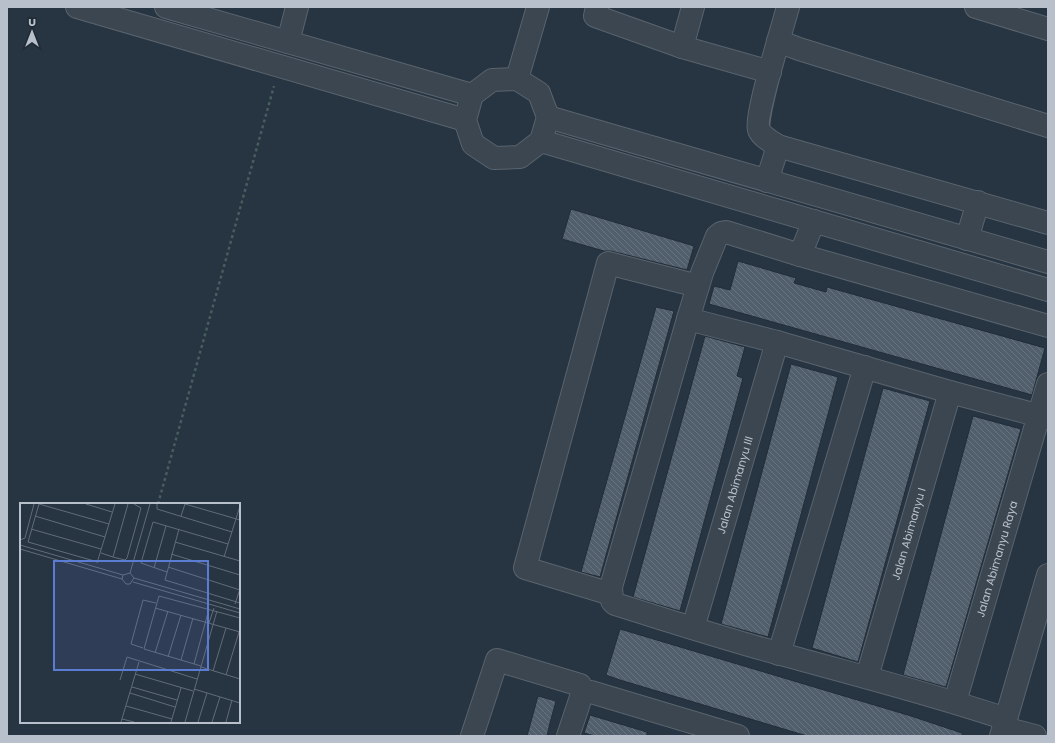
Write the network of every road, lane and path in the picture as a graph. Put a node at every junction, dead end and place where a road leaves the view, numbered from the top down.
1 (77, 7) edge
2 (166, 7) edge
3 (297, 7) edge
4 (538, 7) edge
5 (597, 7) edge
6 (692, 7) edge
7 (788, 7) edge
8 (976, 7) edge
9 (1048, 29) edge
10 (778, 41) junction
11 (288, 42) junction
12 (682, 47) junction
13 (280, 66) junction
14 (770, 72) junction
15 (517, 79) junction
16 (472, 95) junction
17 (548, 118) junction
18 (465, 120) junction
19 (1048, 126) edge
20 (541, 141) junction
21 (778, 146) junction
22 (767, 181) junction
23 (978, 202) junction
24 (814, 221) junction
25 (1048, 223) edge
26 (967, 239) junction
27 (800, 256) junction
28 (1048, 262) edge
29 (986, 272) junction
30 (698, 286) junction
31 (1048, 290) edge
32 (980, 306) junction
33 (688, 318) junction
34 (1048, 326) edge
35 (777, 342) junction
36 (865, 367) junction
37 (1048, 384) edge
38 (950, 392) junction
39 (1044, 417) edge
40 (158, 503) edge
41 (1048, 575) edge
42 (611, 594) junction
43 (693, 628) junction
44 (779, 654) junction
45 (867, 677) junction
46 (582, 694) junction
47 (955, 702) junction
48 (1004, 727) edge
49 (472, 736) edge
50 (568, 736) edge
51 (738, 736) edge
52 (1035, 736) edge

1 - 13 street
2 - 11 street
3 - 11 street
4 - 15 street
5 - 12 street
6 - 12 street
7 - 10 street
8 - 9 street
10 - 14 street
10 - 19 street
11 - 16 street
12 - 14 street
13 - 18 street
13 - 40 path
14 - 21 street
15 - 16 street
15 - 17 street
16 - 18 street
17 - 20 street
17 - 22 street
18 - 20 street
20 - 24 street
21 - 22 street
21 - 23 street
22 - 26 street
23 - 25 street
23 - 26 street
24 - 27 street
24 - 29 street
26 - 28 street
27 - 30 street
27 - 32 street
29 - 31 street
29 - 32 street
30 - 33 street
30 - 42 street
32 - 34 street
33 - 35 street
33 - 42 street
35 - 36 street
35 - 43 street, Jalan Abimanyu III
36 - 38 street
36 - 44 street
37 - 39 street, Jalan Abimanyu Raya
38 - 39 street
38 - 45 street, Jalan Abimanyu I
39 - 47 street, Jalan Abimanyu Raya
41 - 48 street
42 - 43 street
43 - 44 street
44 - 45 street
45 - 47 street
46 - 49 street
46 - 50 street
46 - 51 street
47 - 48 street
48 - 52 street

